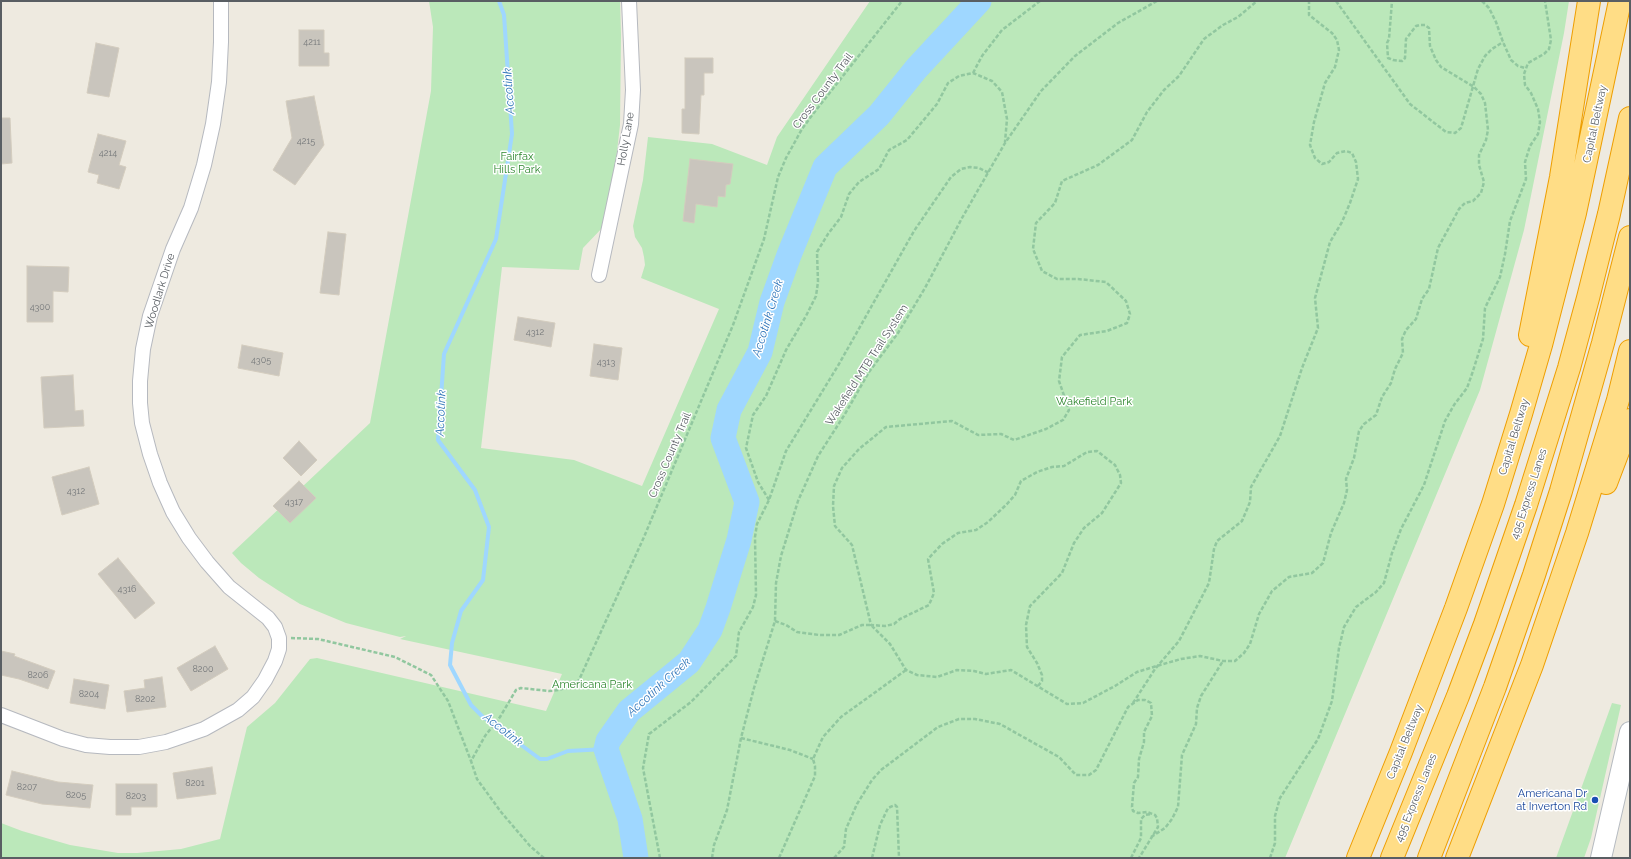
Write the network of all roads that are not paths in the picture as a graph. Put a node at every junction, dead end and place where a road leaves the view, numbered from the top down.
1 (221, 1) edge
2 (629, 1) edge
3 (1589, 1) edge
4 (1620, 1) edge
5 (1630, 118) edge
6 (1630, 236) edge
7 (599, 275) dead end
8 (1630, 351) edge
9 (1630, 420) edge
10 (1500, 482) junction
11 (1532, 665) junction
12 (1, 715) edge
13 (1630, 732) edge
14 (1624, 788) edge
15 (1358, 858) edge
16 (1392, 858) edge
17 (1429, 858) edge
18 (1457, 858) edge
19 (1601, 858) edge

1 - 12 street, Woodlark Drive
2 - 7 street, Holly Lane
3 - 10 highway
4 - 10 highway, Capital Beltway
5 - 16 highway, 495 Express Lanes
6 - 17 highway
8 - 11 highway
9 - 11 highway
10 - 15 highway, Capital Beltway
11 - 18 highway
13 - 14 street
14 - 19 street

